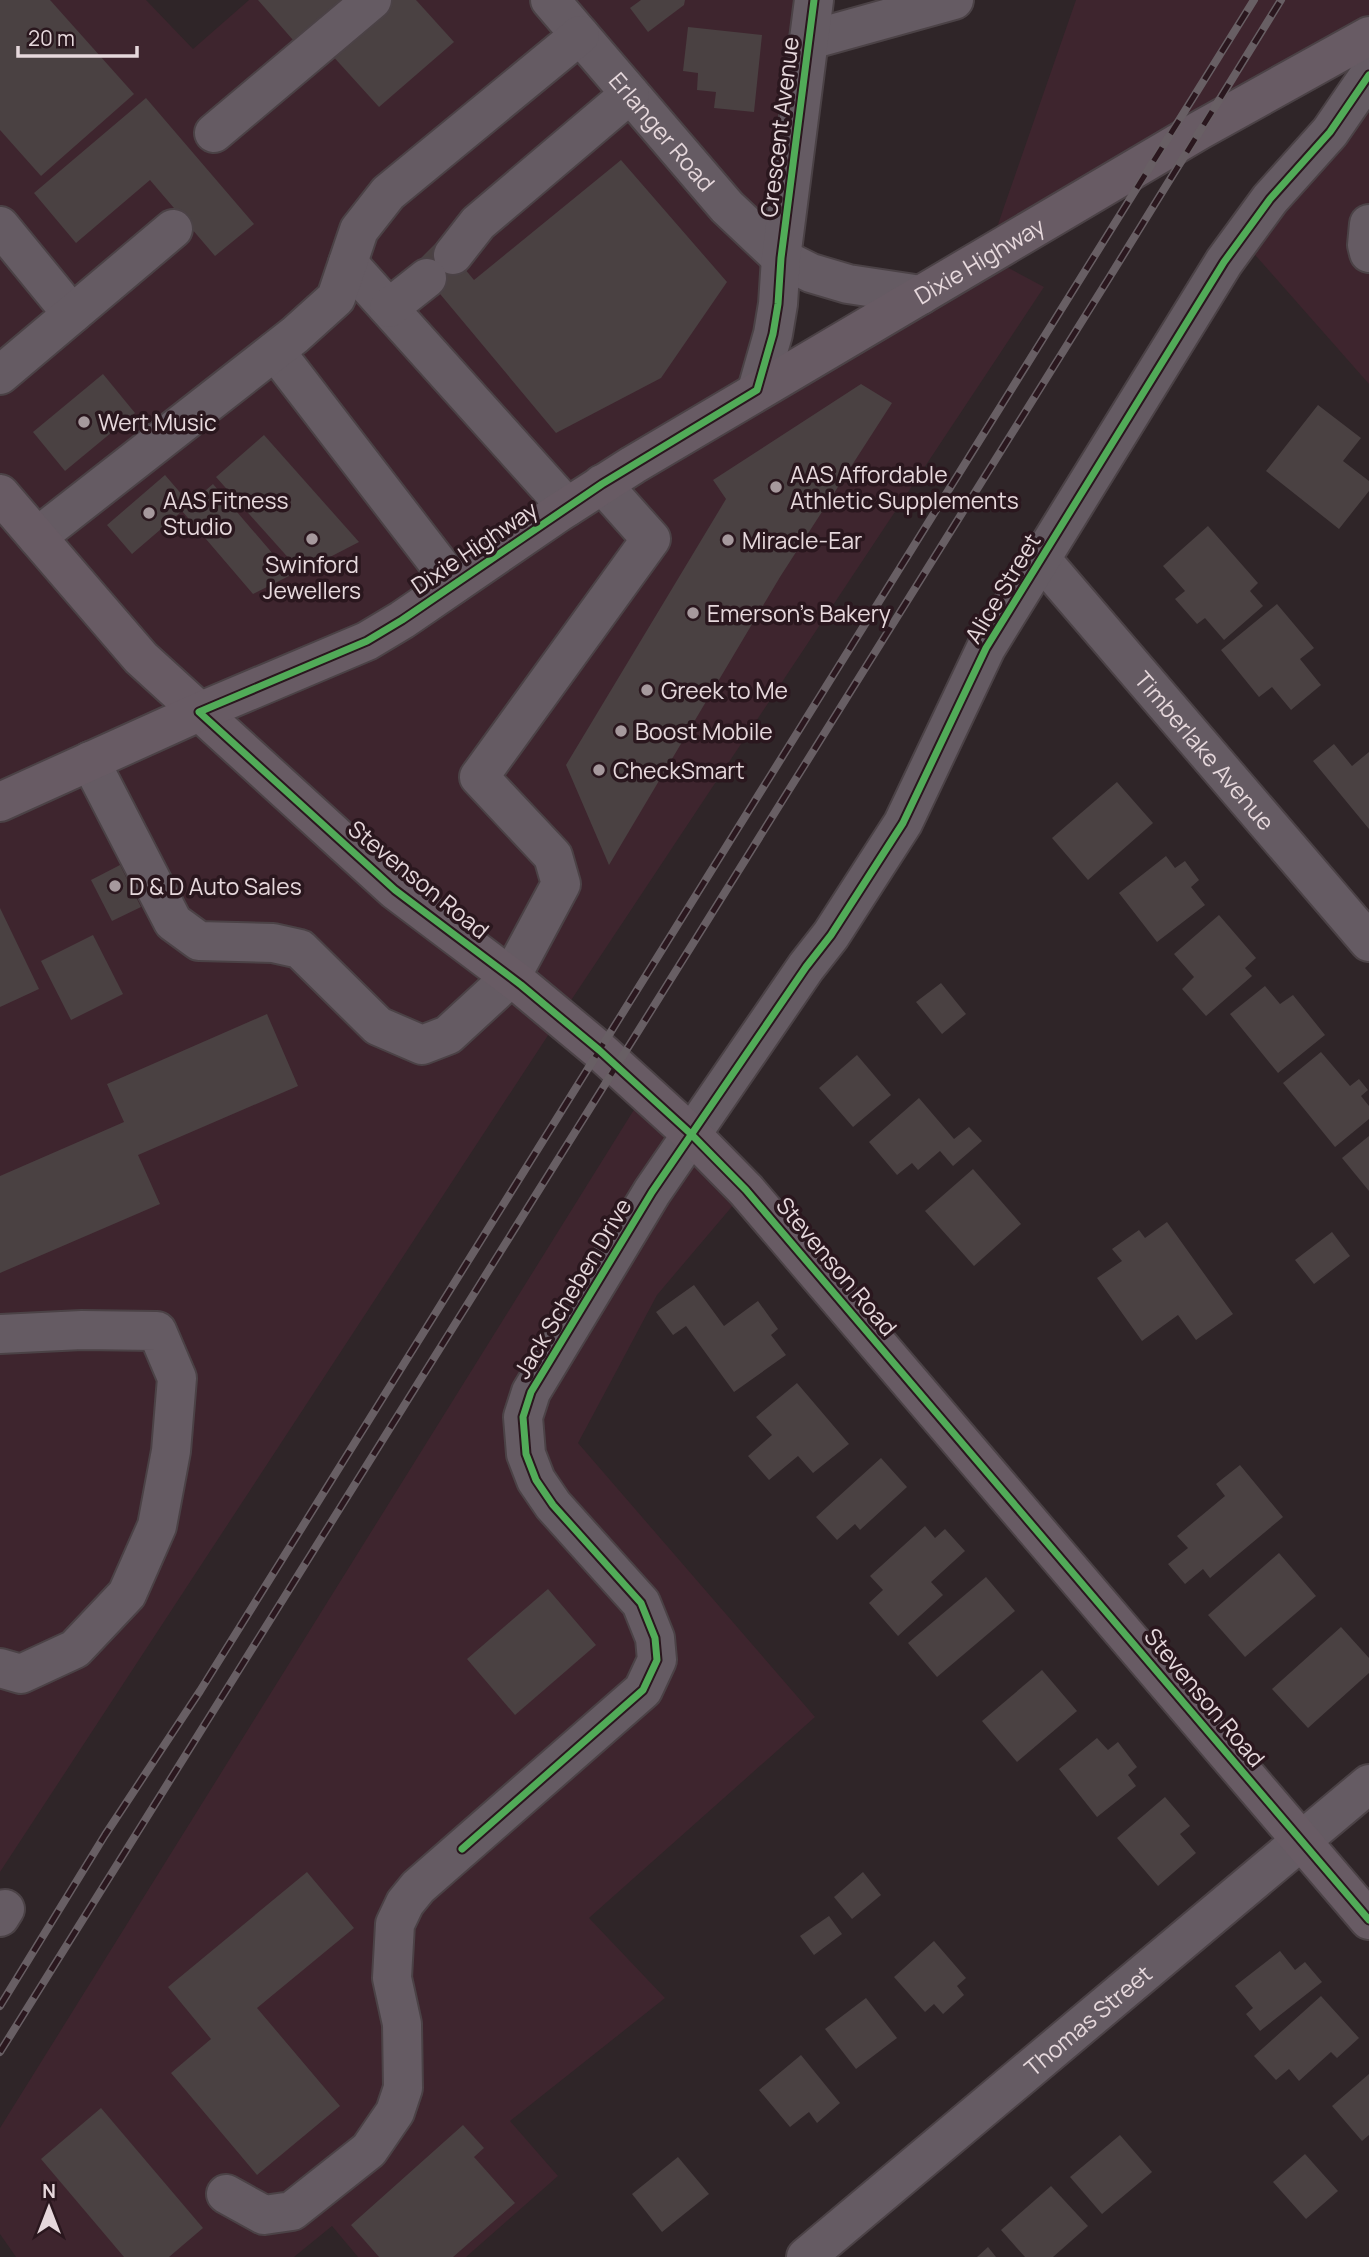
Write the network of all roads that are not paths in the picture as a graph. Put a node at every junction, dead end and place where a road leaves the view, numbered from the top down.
1 (372, 0) edge
2 (814, 0) edge
3 (954, 0) edge
4 (556, 2) edge
5 (580, 35) junction
6 (1369, 36) edge
7 (810, 40) junction
8 (1369, 75) edge
9 (630, 94) junction
10 (214, 133) dead end
11 (1369, 224) edge
12 (0, 226) edge
13 (173, 229) dead end
14 (1369, 253) edge
15 (781, 258) junction
16 (348, 263) junction
17 (921, 295) junction
18 (388, 308) junction
19 (72, 314) junction
20 (275, 351) junction
21 (0, 375) edge
22 (757, 390) junction
23 (602, 484) junction
24 (0, 494) edge
25 (567, 507) junction
26 (37, 537) junction
27 (1041, 559) junction
28 (454, 584) junction
29 (199, 712) junction
30 (90, 761) junction
31 (0, 802) edge
32 (1369, 942) edge
33 (512, 978) junction
34 (691, 1134) junction
35 (0, 1334) edge
36 (0, 1668) edge
37 (1369, 1784) edge
38 (1302, 1841) junction
39 (1369, 1920) edge
40 (226, 2194) dead end
41 (806, 2257) edge

1 - 10 street
2 - 7 street, Crescent Avenue
3 - 7 street
4 - 5 street, Erlanger Road
5 - 9 street, Erlanger Road
5 - 16 street
6 - 17 main road, Dixie Highway
7 - 15 street, Crescent Avenue
8 - 27 street, Alice Street
9 - 15 street, Erlanger Road
9 - 18 street
11 - 14 street
12 - 19 street
13 - 19 street
15 - 17 street, Erlanger Road
15 - 22 street
16 - 18 street
16 - 20 street
17 - 22 main road, Dixie Highway
18 - 25 street
19 - 21 street
20 - 26 street
20 - 28 street
22 - 23 main road, Dixie Highway
23 - 25 main road, Dixie Highway
23 - 33 street
24 - 26 main road, Stevenson Road
25 - 28 main road, Dixie Highway
26 - 29 main road, Stevenson Road
27 - 32 street, Timberlake Avenue
27 - 34 street, Alice Street
28 - 29 main road, Dixie Highway
29 - 30 main road, Dixie Highway
29 - 33 main road, Stevenson Road
30 - 31 main road, Dixie Highway
30 - 33 street
33 - 34 main road, Stevenson Road
34 - 38 main road, Stevenson Road
34 - 40 street, Jack Scheben Drive
35 - 36 street
37 - 38 street, Thomas Street
38 - 39 main road, Stevenson Road
38 - 41 street, Thomas Street

